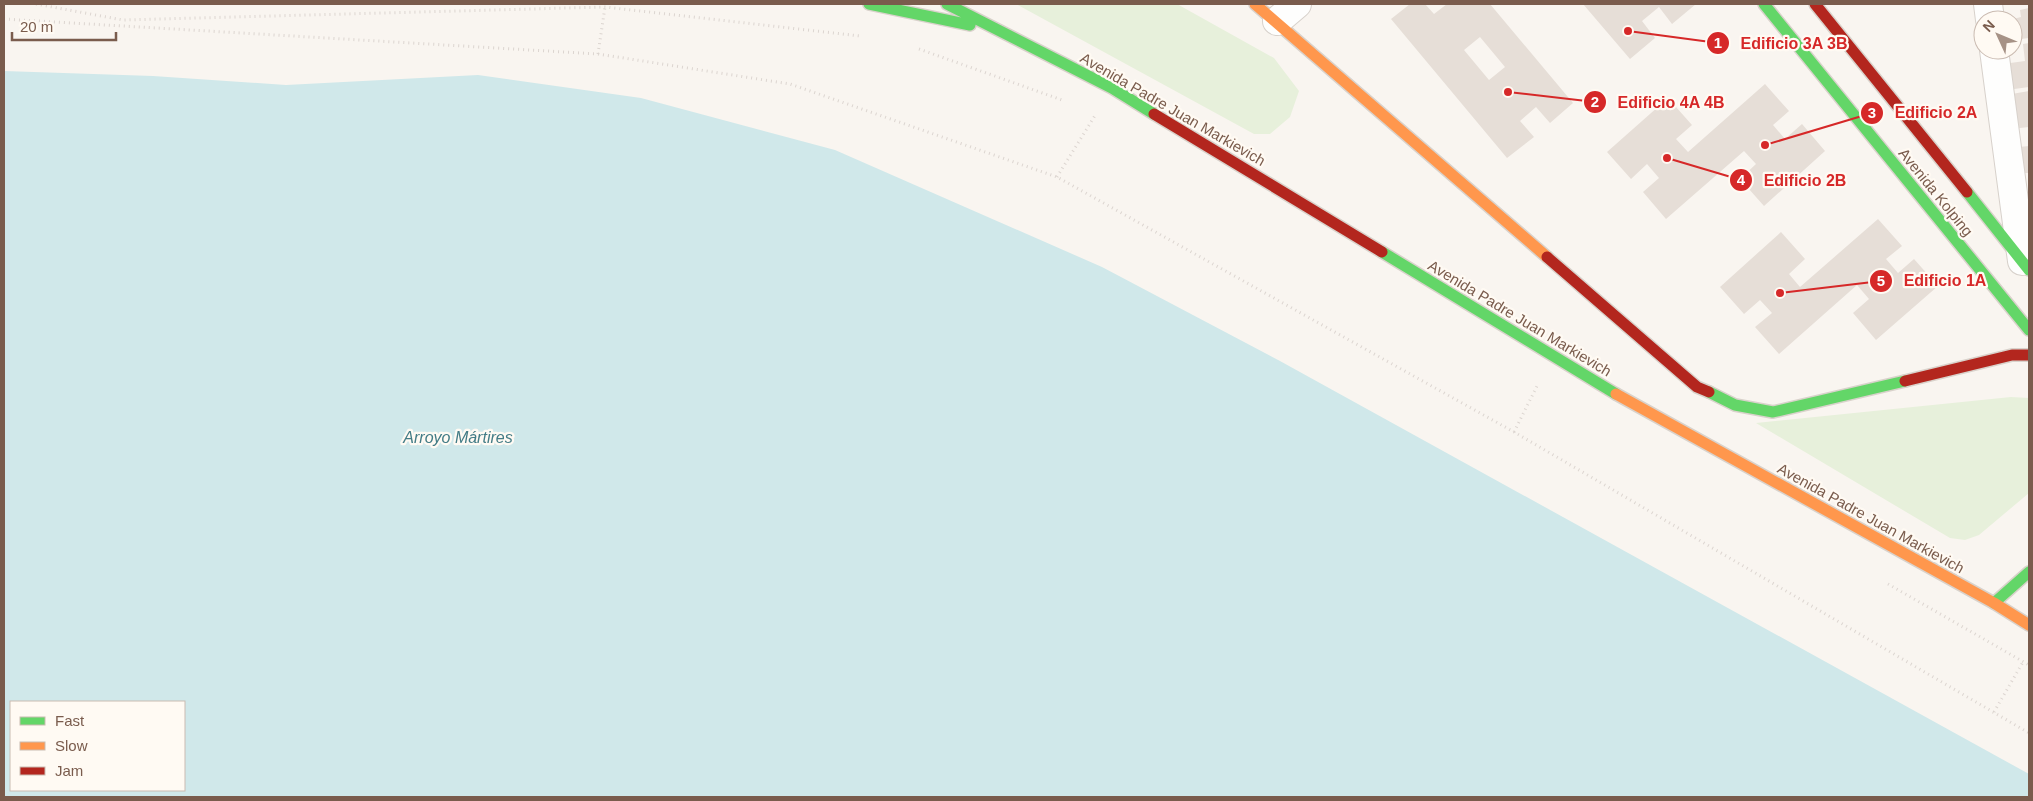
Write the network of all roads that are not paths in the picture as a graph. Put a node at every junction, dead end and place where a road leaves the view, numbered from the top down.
1 (869, 4) edge
2 (947, 4) edge
3 (1255, 4) edge
4 (1298, 4) edge
5 (1764, 4) edge
6 (1815, 4) edge
7 (1276, 21) junction
8 (998, 32) junction
9 (1995, 60) edge
10 (2026, 266) edge
11 (2029, 330) edge
12 (2029, 355) edge
13 (2029, 572) edge
14 (1994, 603) junction
15 (2029, 625) edge

1 - 8 street, Avenida Padre Juan Markievich
2 - 8 street, Avenida Padre Juan Markievich
3 - 7 street
4 - 7 street
5 - 11 street, Avenida Kolping
6 - 10 street, Avenida Kolping
7 - 12 street
8 - 14 street, Avenida Padre Juan Markievich
9 - 10 street
13 - 14 street
14 - 15 street, Avenida Padre Juan Markievich

